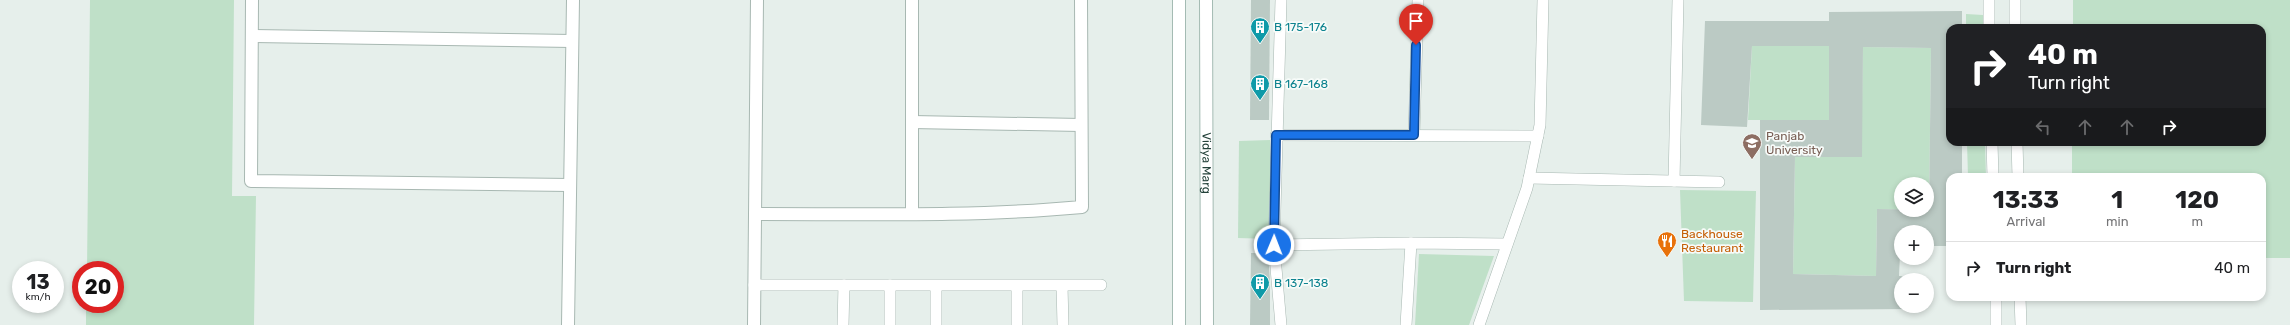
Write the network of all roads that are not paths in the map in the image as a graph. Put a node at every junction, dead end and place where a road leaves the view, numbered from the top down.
1 (252, 0) edge
2 (573, 0) edge
3 (757, 0) edge
4 (912, 0) edge
5 (1081, 0) edge
6 (1179, 0) edge
7 (1206, 0) edge
8 (1281, 0) edge
9 (1418, 0) edge
10 (1543, 0) edge
11 (1678, 0) edge
12 (1989, 0) edge
13 (2015, 0) edge
14 (1989, 24) edge
15 (2015, 24) edge
16 (252, 36) junction
17 (572, 41) junction
18 (912, 122) junction
19 (1081, 125) junction
20 (1276, 135) junction
21 (1414, 135) junction
22 (1538, 136) junction
23 (1992, 146) edge
24 (2017, 146) edge
25 (1993, 173) edge
26 (2018, 173) edge
27 (1529, 178) junction
28 (1674, 181) junction
29 (1720, 182) dead end
30 (570, 185) junction
31 (755, 214) junction
32 (912, 214) junction
33 (1411, 243) junction
34 (1507, 244) junction
35 (1274, 245) junction
36 (754, 284) junction
37 (844, 285) junction
38 (890, 285) junction
39 (1101, 285) dead end
40 (936, 286) junction
41 (1018, 286) junction
42 (1062, 286) junction
43 (1996, 301) edge
44 (2020, 301) edge
45 (568, 325) edge
46 (754, 325) edge
47 (843, 325) edge
48 (890, 325) edge
49 (936, 325) edge
50 (1017, 325) edge
51 (1063, 325) edge
52 (1179, 325) edge
53 (1207, 325) edge
54 (1281, 325) edge
55 (1406, 325) edge
56 (1479, 325) edge
57 (1996, 325) edge
58 (2020, 325) edge

1 - 16 street
2 - 17 street
3 - 31 street
4 - 18 street
5 - 19 street
6 - 52 street
7 - 53 street, Vidya Marg
8 - 20 lane
9 - 21 lane
10 - 22 lane
11 - 28 lane
12 - 14 lane
13 - 15 lane
16 - 17 street
16 - 30 street
17 - 30 street
18 - 19 street
18 - 32 street
19 - 32 street
20 - 21 lane
20 - 35 lane
21 - 22 lane
22 - 27 lane
23 - 25 lane
24 - 26 lane
27 - 28 lane
27 - 34 lane
28 - 29 lane
30 - 45 street
31 - 32 street
31 - 36 street
33 - 34 lane
33 - 35 lane
33 - 55 lane
34 - 56 lane
35 - 54 lane
36 - 37 lane
36 - 46 street
37 - 38 lane
37 - 47 lane
38 - 40 lane
38 - 48 lane
39 - 42 lane
40 - 41 lane
40 - 49 lane
41 - 42 lane
41 - 50 lane
42 - 51 lane
43 - 57 lane
44 - 58 lane

